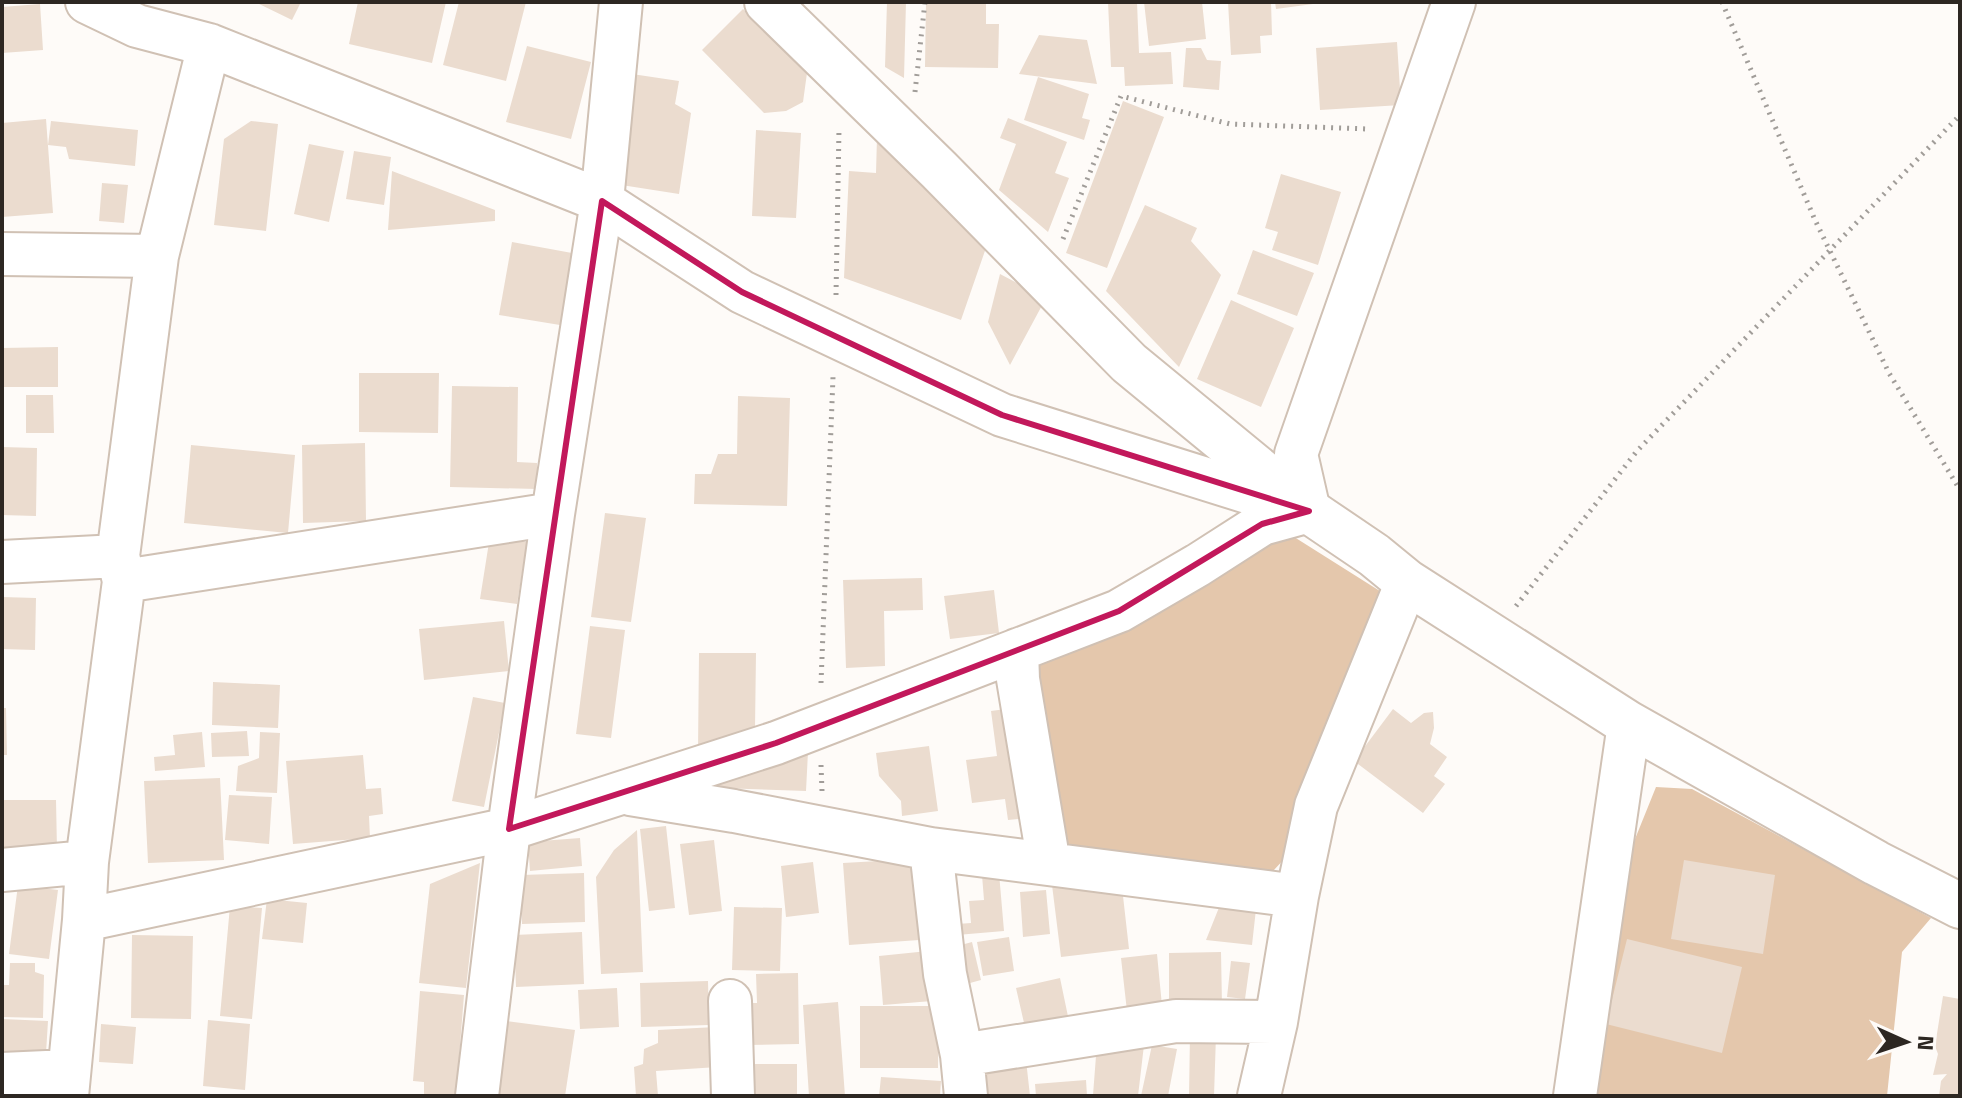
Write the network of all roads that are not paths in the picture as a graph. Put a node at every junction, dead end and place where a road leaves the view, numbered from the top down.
1 (87, 2) edge
2 (166, 2) edge
3 (621, 2) edge
4 (767, 2) edge
5 (1454, 2) edge
6 (209, 45) junction
7 (602, 201) junction
8 (2, 254) edge
9 (157, 256) junction
10 (1309, 511) junction
11 (553, 514) junction
12 (2, 562) edge
13 (121, 568) junction
14 (1407, 582) junction
15 (1017, 650) junction
16 (1629, 724) junction
17 (623, 793) junction
18 (509, 829) junction
19 (931, 849) junction
20 (87, 862) junction
21 (1049, 864) junction
22 (2, 870) edge
23 (1297, 896) junction
24 (1960, 906) edge
25 (84, 920) junction
26 (730, 1001) dead end
27 (1276, 1022) junction
28 (962, 1055) junction
29 (2, 1074) edge
30 (68, 1084) edge
31 (477, 1096) edge
32 (733, 1096) edge
33 (966, 1096) edge
34 (1259, 1096) edge
35 (1575, 1096) edge

1 - 6 street
2 - 6 street
3 - 7 street
4 - 10 street
5 - 10 street
6 - 7 street
6 - 9 street
7 - 10 street
7 - 11 street
8 - 9 street
9 - 13 street
10 - 14 street
10 - 15 street
11 - 13 street
11 - 18 street
12 - 13 street
13 - 20 street
14 - 16 street
14 - 23 street
15 - 17 street
15 - 21 street
16 - 24 street
16 - 35 street
17 - 18 street
17 - 19 street
18 - 25 street
18 - 31 street
19 - 21 street
19 - 28 street
20 - 22 street
20 - 25 street
21 - 23 street
23 - 27 street
25 - 30 street
26 - 32 street
27 - 28 street
27 - 34 street
28 - 33 street
29 - 30 street

